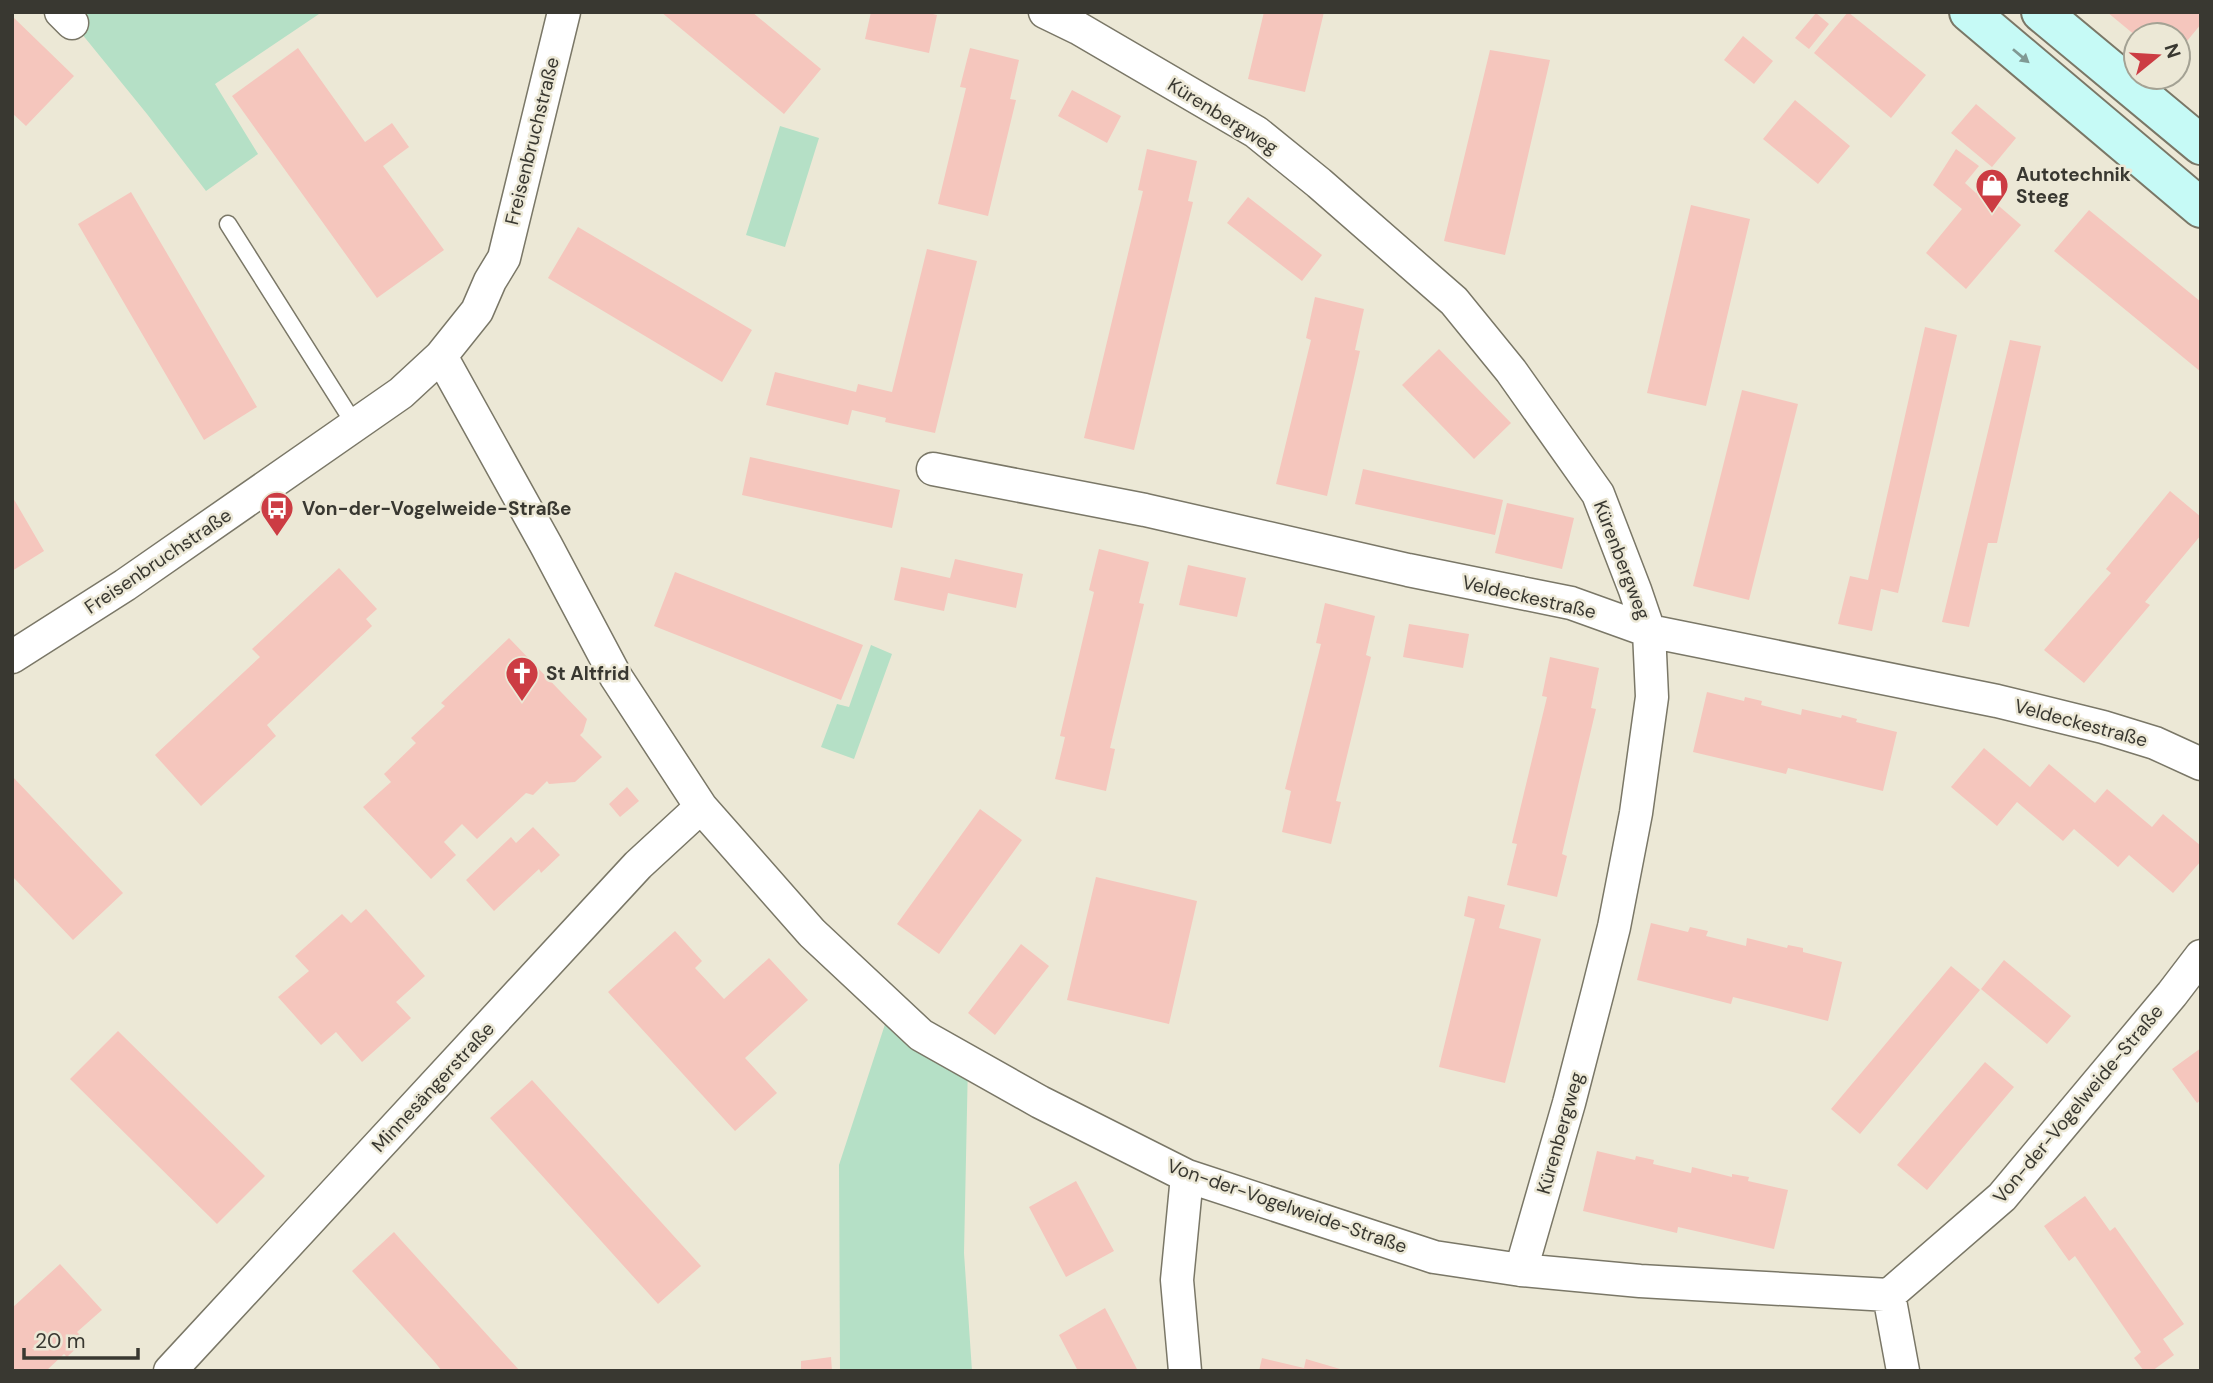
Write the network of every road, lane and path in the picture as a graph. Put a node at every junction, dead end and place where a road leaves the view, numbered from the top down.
1 (564, 12) edge
2 (1045, 12) edge
3 (1969, 12) edge
4 (2041, 12) edge
5 (2201, 145) edge
6 (2201, 208) edge
7 (228, 224) dead end
8 (441, 356) junction
9 (355, 425) junction
10 (933, 469) dead end
11 (1649, 631) junction
12 (12, 657) edge
13 (2201, 764) edge
14 (701, 807) junction
15 (2201, 956) edge
16 (1187, 1176) junction
17 (1521, 1270) junction
18 (1889, 1295) junction
19 (170, 1371) edge
20 (1185, 1371) edge
21 (1903, 1371) edge

1 - 8 street, Freisenbruchstraße
2 - 11 street, Kürenbergweg
3 -> 6 main road
4 - 5 main road
7 - 9 lane
8 - 9 street, Freisenbruchstraße
8 - 14 street, Von-der-Vogelweide-Straße
9 - 12 street, Freisenbruchstraße
10 - 11 street, Veldeckestraße
11 - 13 street, Veldeckestraße
11 - 17 street, Kürenbergweg
14 - 16 street, Von-der-Vogelweide-Straße
14 - 19 street, Minnesängerstraße
15 - 18 street, Von-der-Vogelweide-Straße
16 - 17 street, Von-der-Vogelweide-Straße
16 - 20 street
17 - 18 street, Von-der-Vogelweide-Straße
18 - 21 street

